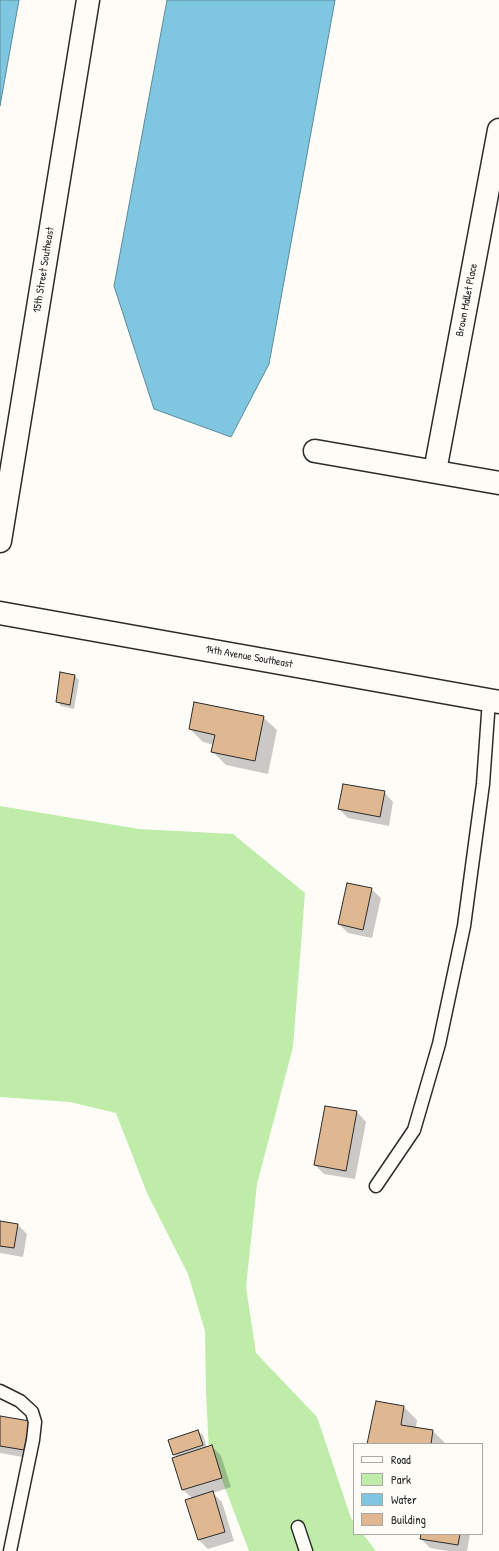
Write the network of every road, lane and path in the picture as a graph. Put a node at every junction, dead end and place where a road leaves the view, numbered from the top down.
1 (88, 0) edge
2 (499, 130) edge
3 (315, 451) dead end
4 (436, 471) junction
5 (499, 482) edge
6 (0, 541) edge
7 (0, 613) edge
8 (494, 701) edge
9 (376, 1186) dead end
10 (0, 1391) edge
11 (298, 1526) dead end
12 (10, 1551) edge
13 (306, 1551) edge

1 - 6 street, 15th Street Southeast
2 - 4 street, Brown Mallet Place
3 - 4 street
4 - 5 street
7 - 8 street, 14th Avenue Southeast
8 - 9 lane
10 - 12 lane
11 - 13 lane

